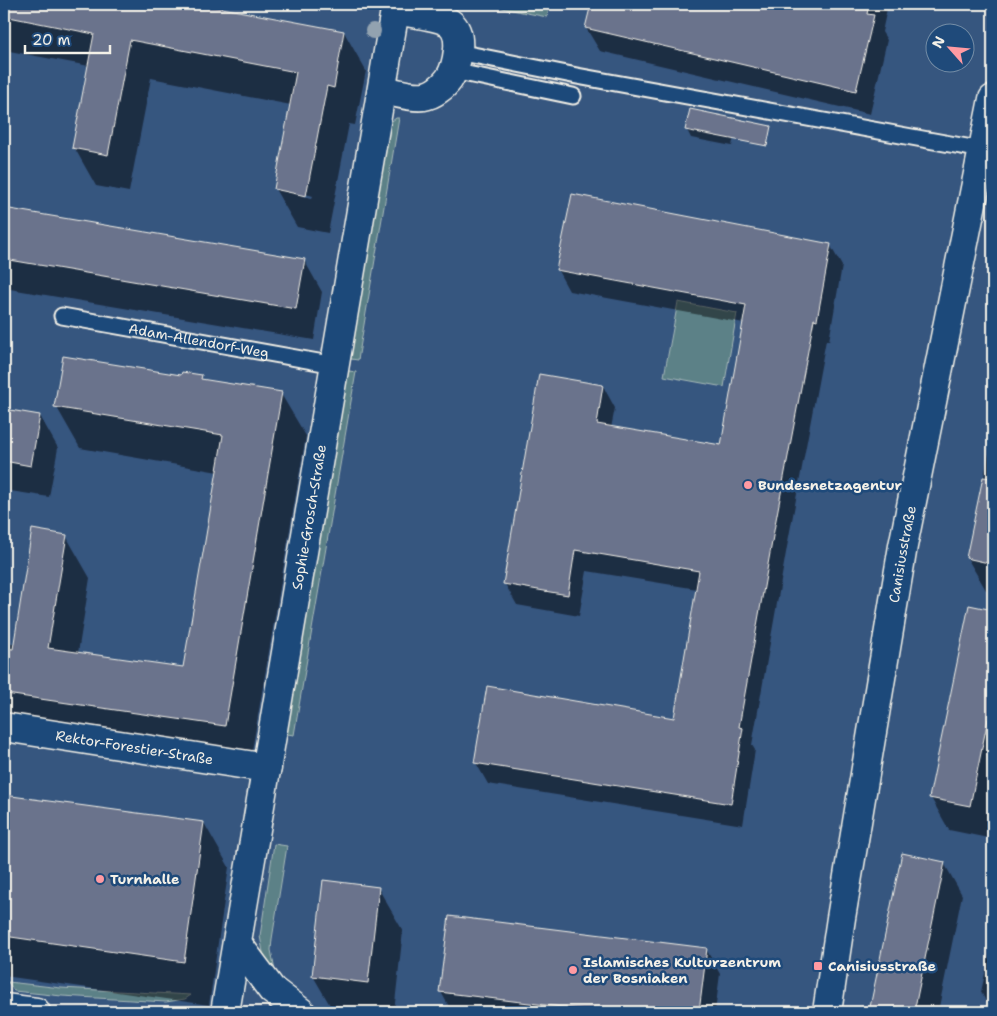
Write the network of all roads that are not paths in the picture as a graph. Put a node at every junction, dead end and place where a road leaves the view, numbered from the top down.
1 (390, 7) edge
2 (456, 61) junction
3 (382, 90) junction
4 (573, 96) dead end
5 (993, 99) edge
6 (983, 150) junction
7 (62, 316) dead end
8 (335, 365) junction
9 (4, 727) edge
10 (267, 768) junction
11 (236, 943) junction
12 (4, 1008) edge
13 (36, 1012) edge
14 (225, 1012) edge
15 (301, 1012) edge
16 (827, 1012) edge

1 - 2 street, Sophie-Grosch-Straße
1 - 3 street, Sophie-Grosch-Straße
2 - 3 street
2 - 4 lane
2 - 6 lane
3 - 8 street, Sophie-Grosch-Straße
5 - 6 street, Canisiusstraße
6 - 16 street, Canisiusstraße
7 - 8 lane, Adam-Allendorf-Weg
8 - 10 street, Sophie-Grosch-Straße
9 - 10 street, Rektor-Forestier-Straße
10 - 11 street, Sophie-Grosch-Straße
11 - 14 street, Sophie-Grosch-Straße
11 - 15 street
12 - 13 street

